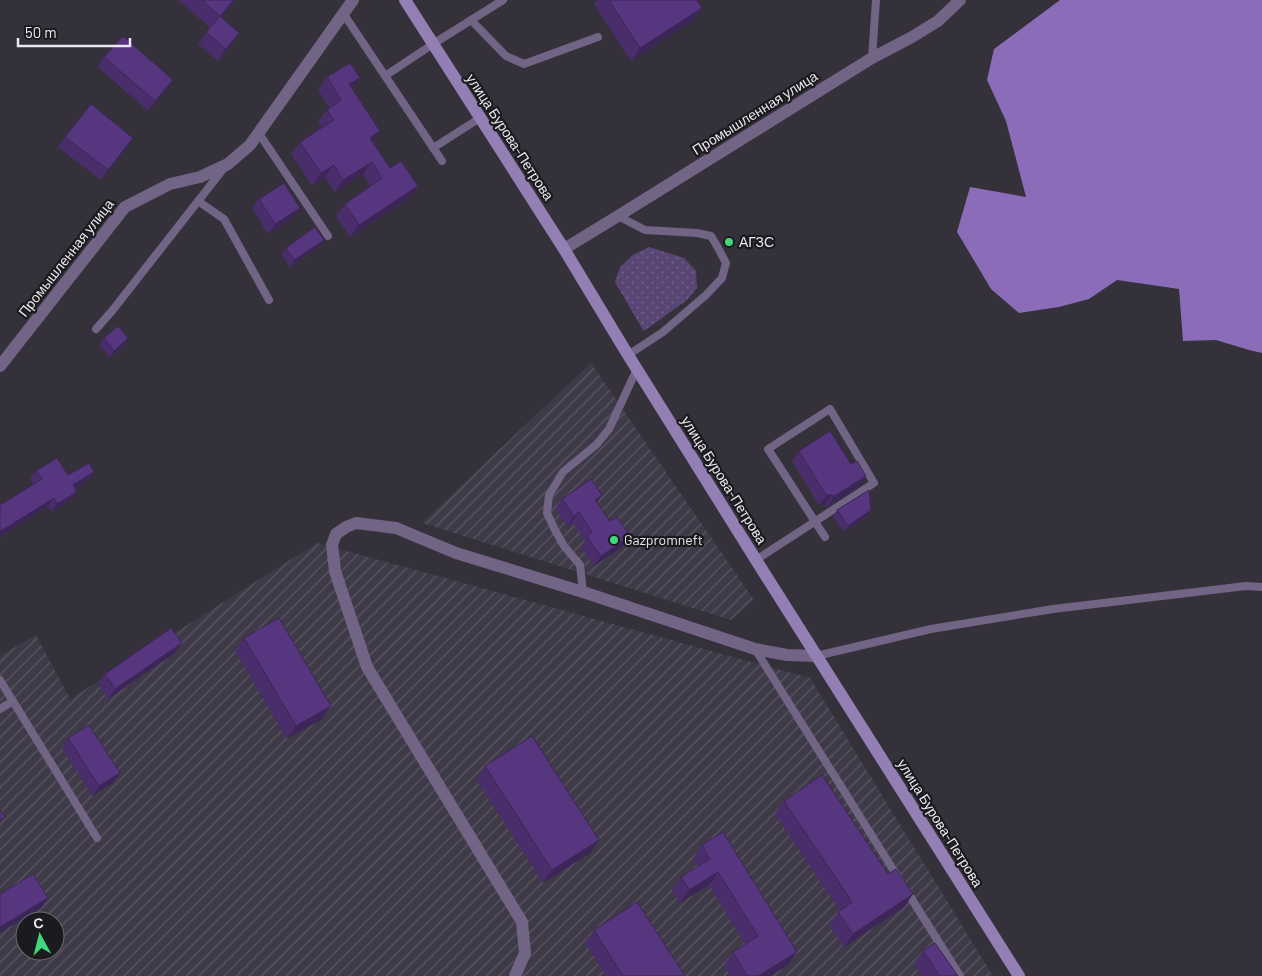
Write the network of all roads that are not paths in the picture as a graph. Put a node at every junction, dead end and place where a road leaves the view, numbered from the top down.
1 (352, 0) edge
2 (405, 0) edge
3 (503, 0) edge
4 (876, 0) edge
5 (960, 0) edge
6 (343, 13) junction
7 (471, 20) junction
8 (598, 36) dead end
9 (432, 44) junction
10 (872, 58) junction
11 (385, 76) junction
12 (480, 118) junction
13 (258, 132) junction
14 (433, 148) junction
15 (442, 161) dead end
16 (228, 164) junction
17 (198, 201) junction
18 (618, 216) junction
19 (328, 236) dead end
20 (564, 249) junction
21 (268, 300) dead end
22 (96, 329) dead end
23 (628, 356) junction
24 (0, 366) edge
25 (637, 369) junction
26 (815, 522) junction
27 (825, 538) dead end
28 (756, 560) junction
29 (1262, 587) edge
30 (583, 592) junction
31 (756, 649) junction
32 (816, 656) junction
33 (0, 680) edge
34 (13, 701) junction
35 (0, 709) edge
36 (97, 838) dead end
37 (515, 976) edge
38 (960, 976) edge
39 (1019, 976) edge

1 - 6 street, Промышленная улица
2 - 9 main road, улица Бурова-Петрова
3 - 7 lane
4 - 10 lane
5 - 10 street, Промышленная улица
6 - 11 lane
6 - 13 street, Промышленная улица
7 - 8 lane
7 - 9 lane
9 - 11 lane
9 - 12 main road, улица Бурова-Петрова
10 - 18 street, Промышленная улица
11 - 14 lane
12 - 14 lane
12 - 20 main road, улица Бурова-Петрова
13 - 16 street, Промышленная улица
13 - 19 lane
14 - 15 lane
16 - 17 lane
16 - 24 street, Промышленная улица
17 - 21 lane
17 - 22 lane
18 - 20 street, Промышленная улица
18 - 23 lane
20 - 23 main road, улица Бурова-Петрова
23 - 25 main road, улица Бурова-Петрова
25 - 28 main road, улица Бурова-Петрова
25 - 30 lane
26 - 26 lane
26 - 27 lane
26 - 28 lane
28 - 32 main road, улица Бурова-Петрова
29 - 32 lane
30 - 31 street
30 - 37 street
31 - 32 street
31 - 38 lane
32 - 39 main road, улица Бурова-Петрова
33 - 34 lane
34 - 35 lane
34 - 36 lane

